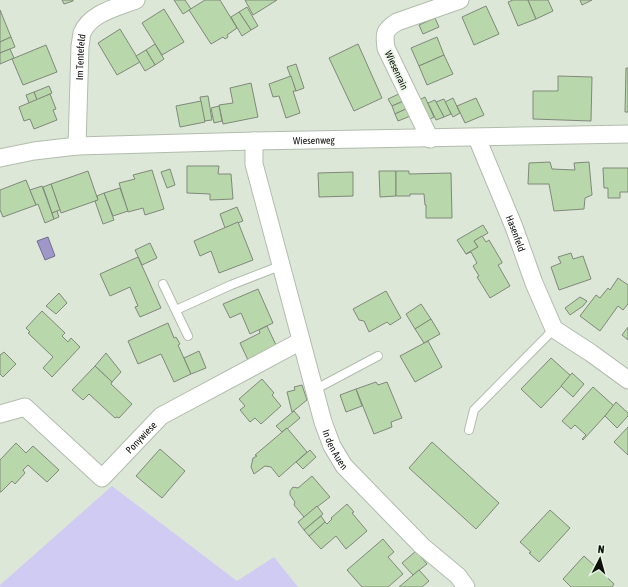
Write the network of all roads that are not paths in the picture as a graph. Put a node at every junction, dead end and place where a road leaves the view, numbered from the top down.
1 (136, 0) edge
2 (460, 0) edge
3 (628, 134) edge
4 (477, 138) junction
5 (430, 139) junction
6 (254, 141) junction
7 (77, 146) junction
8 (0, 158) edge
9 (280, 266) junction
10 (164, 284) dead end
11 (176, 310) junction
12 (554, 329) junction
13 (188, 336) dead end
14 (301, 341) junction
15 (378, 356) dead end
16 (628, 380) edge
17 (314, 390) junction
18 (0, 414) edge
19 (468, 430) dead end
20 (466, 587) edge

1 - 7 street, Im Tentefeld
2 - 5 street, Wiesenrain
3 - 4 street, Wiesenweg
4 - 5 street, Wiesenweg
4 - 12 street, Hasenfeld
5 - 6 street, Wiesenweg
6 - 7 street, Wiesenweg
6 - 9 street, In den Auen
7 - 8 street, Wiesenweg
9 - 11 lane
9 - 14 street, In den Auen
10 - 11 lane
11 - 13 lane
12 - 16 street
12 - 19 lane
14 - 17 street, In den Auen
14 - 18 street, Ponywiese
15 - 17 lane
17 - 20 street, In den Auen

